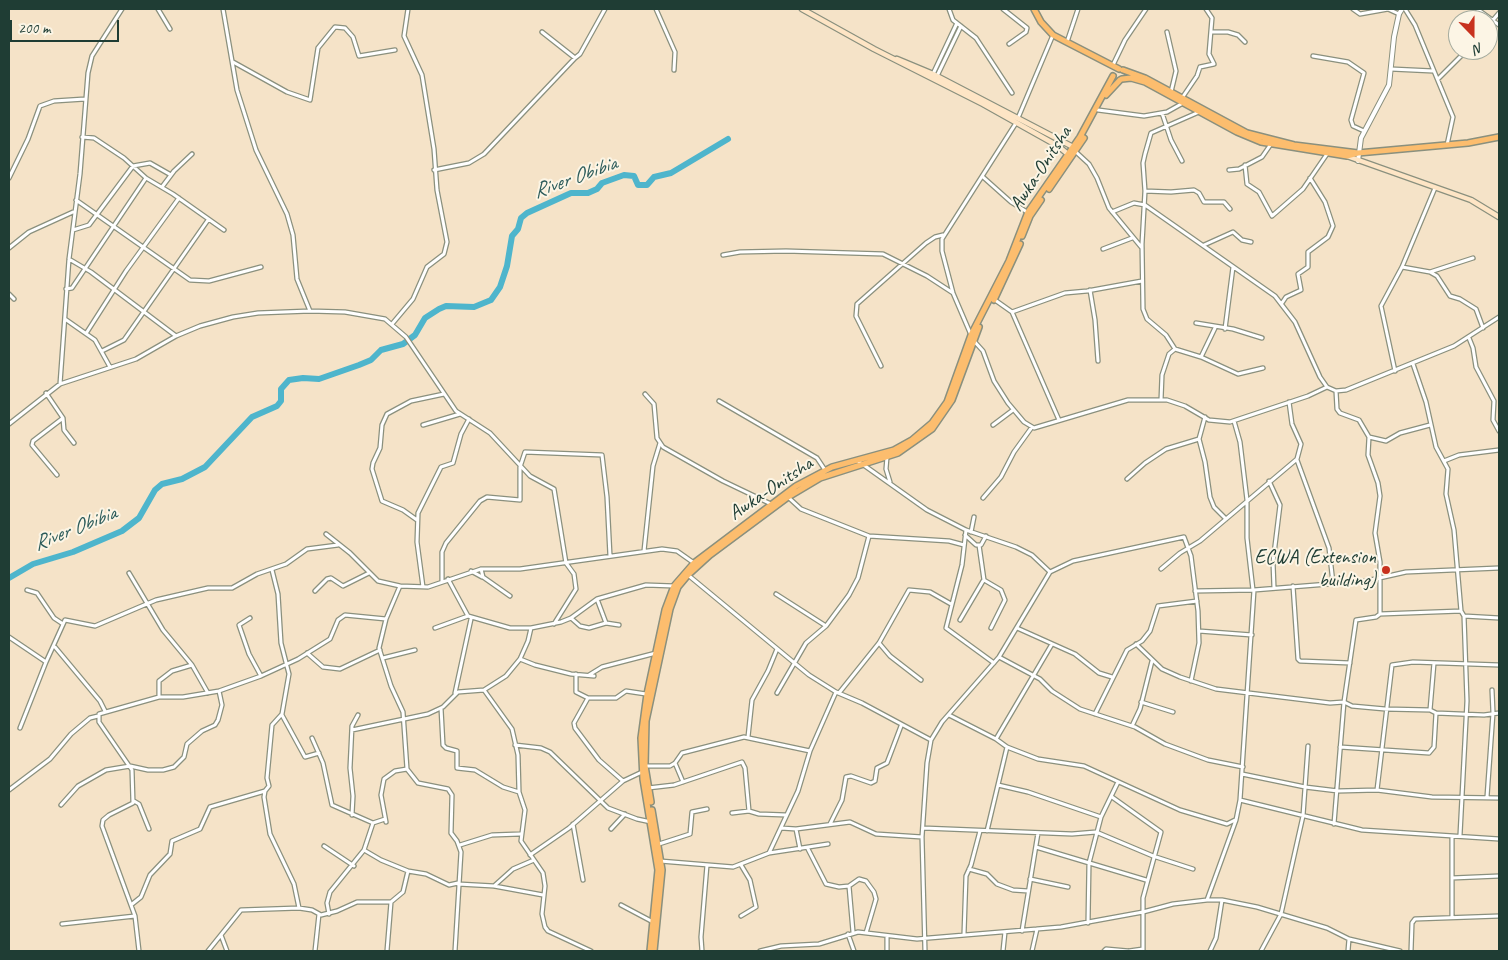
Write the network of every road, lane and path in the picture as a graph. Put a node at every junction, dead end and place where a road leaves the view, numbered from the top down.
1 (122, 9) edge
2 (158, 9) edge
3 (223, 9) edge
4 (408, 9) edge
5 (604, 9) edge
6 (656, 9) edge
7 (802, 9) edge
8 (949, 9) edge
9 (1002, 9) edge
10 (1034, 9) edge
11 (1078, 9) edge
12 (1146, 9) edge
13 (1206, 9) edge
14 (1353, 9) edge
15 (1404, 9) edge
16 (1399, 14) junction
17 (957, 23) junction
18 (961, 26) junction
19 (170, 29) dead end
20 (542, 32) dead end
21 (1167, 32) dead end
22 (1211, 32) junction
23 (1053, 35) junction
24 (1068, 42) junction
25 (1245, 42) dead end
26 (1009, 44) dead end
27 (395, 50) dead end
28 (888, 56) junction
29 (1313, 56) dead end
30 (575, 58) junction
31 (1458, 60) edge
32 (232, 61) junction
33 (1104, 62) junction
34 (1112, 66) junction
35 (1121, 69) junction
36 (1391, 69) junction
37 (674, 70) dead end
38 (1434, 72) junction
39 (935, 75) junction
40 (1113, 75) junction
41 (1121, 80) junction
42 (1438, 80) junction
43 (1170, 92) junction
44 (1012, 93) dead end
45 (85, 99) junction
46 (1182, 101) junction
47 (1098, 110) junction
48 (1199, 112) junction
49 (1162, 113) junction
50 (1017, 121) junction
51 (1167, 126) junction
52 (1364, 131) junction
53 (82, 137) junction
54 (1499, 137) edge
55 (1271, 144) junction
56 (1447, 145) junction
57 (1076, 149) junction
58 (1358, 153) junction
59 (192, 154) dead end
60 (1327, 154) junction
61 (1346, 156) junction
62 (1070, 157) junction
63 (1182, 161) dead end
64 (1358, 161) junction
65 (1245, 165) junction
66 (133, 166) junction
67 (434, 170) junction
68 (1229, 170) dead end
69 (170, 175) junction
70 (983, 177) junction
71 (9, 178) edge
72 (146, 178) junction
73 (1310, 178) junction
74 (162, 187) junction
75 (1435, 188) junction
76 (1146, 191) junction
77 (179, 198) junction
78 (76, 200) junction
79 (1145, 205) junction
80 (1230, 209) dead end
81 (73, 212) junction
82 (1028, 212) junction
83 (1112, 212) junction
84 (97, 216) junction
85 (1499, 217) edge
86 (208, 220) junction
87 (113, 228) junction
88 (72, 230) junction
89 (224, 230) dead end
90 (944, 235) junction
91 (1132, 238) junction
92 (1251, 242) dead end
93 (1204, 245) junction
94 (9, 248) edge
95 (143, 248) junction
96 (1103, 249) dead end
97 (1143, 249) junction
98 (723, 255) dead end
99 (1473, 258) dead end
100 (69, 259) junction
101 (903, 263) junction
102 (1233, 267) junction
103 (1402, 267) junction
104 (261, 268) dead end
105 (84, 269) junction
106 (173, 270) junction
107 (1430, 272) junction
108 (1142, 281) junction
109 (66, 289) junction
110 (113, 289) junction
111 (1090, 290) junction
112 (953, 292) junction
113 (9, 294) edge
114 (14, 300) dead end
115 (994, 300) junction
116 (1282, 303) junction
117 (144, 311) junction
118 (310, 311) junction
119 (1012, 312) junction
120 (1499, 317) edge
121 (65, 319) junction
122 (392, 324) junction
123 (1196, 324) dead end
124 (1215, 328) junction
125 (1483, 328) junction
126 (1225, 329) junction
127 (87, 332) junction
128 (176, 336) junction
129 (972, 338) junction
130 (1262, 338) dead end
131 (1469, 338) junction
132 (1175, 349) junction
133 (102, 351) junction
134 (1201, 357) junction
135 (1098, 361) dead end
136 (1413, 364) junction
137 (881, 366) dead end
138 (110, 367) junction
139 (1263, 368) dead end
140 (1395, 370) junction
141 (60, 384) junction
142 (1327, 387) junction
143 (1336, 391) junction
144 (46, 393) junction
145 (444, 394) junction
146 (645, 394) dead end
147 (1161, 400) junction
148 (719, 401) dead end
149 (1289, 402) junction
150 (1012, 410) junction
151 (460, 414) junction
152 (1204, 417) junction
153 (63, 418) junction
154 (469, 420) junction
155 (1059, 420) junction
156 (1234, 421) junction
157 (9, 424) edge
158 (423, 425) dead end
159 (993, 425) dead end
160 (1430, 425) junction
161 (1032, 427) junction
162 (1499, 431) edge
163 (1369, 437) junction
164 (1199, 440) junction
165 (74, 443) dead end
166 (660, 443) junction
167 (1499, 450) edge
168 (888, 454) junction
169 (1297, 459) junction
170 (858, 461) junction
171 (1444, 461) junction
172 (864, 464) junction
173 (520, 467) junction
174 (825, 470) junction
175 (57, 475) dead end
176 (1127, 479) dead end
177 (1269, 481) junction
178 (890, 483) junction
179 (788, 498) junction
180 (983, 498) dead end
181 (1247, 500) junction
182 (772, 504) junction
183 (974, 517) dead end
184 (1226, 519) junction
185 (417, 520) junction
186 (966, 530) junction
187 (971, 532) junction
188 (326, 534) dead end
189 (965, 535) junction
190 (869, 536) junction
191 (986, 536) junction
192 (338, 545) junction
193 (979, 545) junction
194 (964, 546) junction
195 (1189, 547) junction
196 (644, 551) junction
197 (610, 556) junction
198 (566, 563) junction
199 (694, 563) junction
200 (481, 568) junction
201 (1499, 568) edge
202 (272, 569) junction
203 (1161, 569) dead end
204 (471, 571) junction
205 (1457, 571) junction
206 (1050, 572) junction
207 (129, 573) dead end
208 (369, 573) junction
209 (686, 573) junction
210 (483, 577) junction
211 (1380, 577) junction
212 (448, 579) junction
213 (984, 580) junction
214 (442, 582) junction
215 (1333, 583) junction
216 (400, 586) junction
217 (674, 586) junction
218 (1293, 586) junction
219 (422, 587) junction
220 (1274, 588) junction
221 (27, 590) dead end
222 (1254, 590) junction
223 (314, 591) dead end
224 (1195, 591) junction
225 (776, 594) dead end
226 (510, 596) dead end
227 (597, 599) junction
228 (1197, 601) junction
229 (146, 604) junction
230 (952, 604) junction
231 (1461, 611) junction
232 (1380, 614) junction
233 (1464, 616) junction
234 (470, 617) junction
235 (250, 618) dead end
236 (571, 618) junction
237 (1499, 618) edge
238 (386, 619) junction
239 (960, 620) dead end
240 (606, 623) junction
241 (63, 624) junction
242 (554, 624) junction
243 (618, 625) dead end
244 (826, 626) junction
245 (435, 628) dead end
246 (531, 628) junction
247 (991, 628) dead end
248 (1017, 628) junction
249 (1199, 631) junction
250 (1252, 635) junction
251 (9, 637) edge
252 (878, 643) junction
253 (1052, 644) junction
254 (1136, 644) junction
255 (55, 647) junction
256 (380, 650) junction
257 (415, 650) dead end
258 (777, 650) junction
259 (307, 653) junction
260 (656, 653) junction
261 (999, 657) junction
262 (383, 658) junction
263 (520, 659) junction
264 (1152, 661) junction
265 (46, 662) junction
266 (994, 663) junction
267 (1350, 663) junction
268 (1434, 663) junction
269 (286, 664) junction
270 (794, 664) junction
271 (192, 665) junction
272 (1465, 665) junction
273 (1499, 665) edge
274 (576, 674) junction
275 (590, 675) junction
276 (1033, 675) junction
277 (261, 676) junction
278 (594, 676) dead end
279 (1112, 678) junction
280 (921, 680) dead end
281 (1191, 681) junction
282 (484, 690) junction
283 (1492, 690) dead end
284 (219, 691) junction
285 (777, 693) dead end
286 (838, 693) junction
287 (1246, 693) junction
288 (208, 694) junction
289 (455, 694) junction
290 (647, 694) junction
291 (159, 698) junction
292 (588, 698) junction
293 (1142, 702) junction
294 (1344, 702) junction
295 (441, 708) junction
296 (1385, 710) junction
297 (1430, 710) junction
298 (105, 711) junction
299 (1173, 712) dead end
300 (1436, 713) junction
301 (1466, 713) junction
302 (1493, 713) junction
303 (1499, 713) edge
304 (282, 714) junction
305 (1095, 714) junction
306 (358, 715) dead end
307 (949, 715) junction
308 (98, 716) junction
309 (405, 720) junction
310 (901, 726) junction
311 (1132, 726) junction
312 (20, 728) dead end
313 (352, 730) junction
314 (748, 737) junction
315 (312, 738) dead end
316 (996, 738) junction
317 (931, 740) junction
318 (515, 745) junction
319 (1308, 746) dead end
320 (1007, 747) junction
321 (1340, 747) junction
322 (1381, 750) junction
323 (810, 751) junction
324 (319, 753) junction
325 (675, 763) junction
326 (130, 766) junction
327 (645, 766) junction
328 (1243, 767) junction
329 (407, 769) junction
330 (642, 772) junction
331 (1242, 774) junction
332 (623, 780) junction
333 (683, 782) junction
334 (1118, 782) junction
335 (998, 785) junction
336 (1305, 787) junction
337 (648, 788) junction
338 (9, 790) edge
339 (1377, 790) junction
340 (265, 791) junction
341 (1338, 791) junction
342 (519, 792) junction
343 (1112, 797) junction
344 (1487, 797) junction
345 (1463, 798) junction
346 (1499, 798) edge
347 (602, 800) junction
348 (1240, 800) junction
349 (134, 801) junction
350 (61, 806) dead end
351 (707, 809) dead end
352 (748, 811) junction
353 (732, 813) dead end
354 (352, 814) junction
355 (625, 814) junction
356 (786, 815) junction
357 (1303, 816) junction
358 (1101, 817) junction
359 (1236, 820) junction
360 (651, 822) junction
361 (373, 823) junction
362 (573, 824) junction
363 (830, 824) junction
364 (1334, 824) junction
365 (149, 828) dead end
366 (781, 828) junction
367 (923, 828) junction
368 (611, 829) dead end
369 (796, 829) junction
370 (980, 831) junction
371 (987, 831) junction
372 (1096, 832) junction
373 (1038, 833) junction
374 (520, 834) junction
375 (1460, 835) junction
376 (1452, 836) junction
377 (922, 837) junction
378 (1499, 839) edge
379 (659, 844) junction
380 (828, 844) dead end
381 (460, 845) junction
382 (324, 846) dead end
383 (1036, 847) junction
384 (800, 849) junction
385 (808, 849) junction
386 (364, 850) junction
387 (768, 853) junction
388 (530, 855) junction
389 (1153, 856) junction
390 (534, 860) junction
391 (659, 861) junction
392 (1089, 863) junction
393 (707, 864) junction
394 (741, 865) junction
395 (354, 866) junction
396 (969, 869) junction
397 (1194, 869) dead end
398 (408, 871) junction
399 (1499, 876) edge
400 (1452, 878) junction
401 (1030, 879) junction
402 (583, 880) dead end
403 (1146, 880) junction
404 (458, 884) junction
405 (494, 886) junction
406 (848, 886) junction
407 (1068, 887) dead end
408 (1028, 891) junction
409 (543, 895) junction
410 (1207, 900) junction
411 (1222, 900) junction
412 (392, 902) junction
413 (131, 905) junction
414 (621, 905) dead end
415 (299, 908) junction
416 (1143, 912) junction
417 (318, 914) junction
418 (329, 914) junction
419 (1281, 914) junction
420 (135, 916) junction
421 (741, 916) dead end
422 (1452, 916) junction
423 (1499, 916) edge
424 (652, 922) junction
425 (1088, 923) junction
426 (62, 924) dead end
427 (1037, 929) junction
428 (1022, 931) junction
429 (853, 932) junction
430 (1005, 932) junction
431 (866, 933) junction
432 (221, 934) junction
433 (848, 934) junction
434 (964, 934) junction
435 (888, 936) junction
436 (924, 938) junction
437 (1349, 939) junction
438 (804, 944) junction
439 (772, 950) edge
440 (1143, 950) edge
441 (139, 951) edge
442 (208, 951) edge
443 (228, 951) edge
444 (315, 951) edge
445 (387, 951) edge
446 (454, 951) edge
447 (592, 951) edge
448 (650, 951) edge
449 (654, 951) edge
450 (702, 951) edge
451 (760, 951) edge
452 (805, 951) edge
453 (854, 951) edge
454 (886, 951) edge
455 (925, 951) edge
456 (1003, 951) edge
457 (1032, 951) edge
458 (1104, 951) edge
459 (1128, 951) edge
460 (1210, 951) edge
461 (1261, 951) edge
462 (1348, 951) edge
463 (1400, 951) edge
464 (1411, 951) edge

1 - 45 street
2 - 19 street
3 - 32 street
4 - 67 street
5 - 30 street
6 - 37 street
7 - 28 main road
8 - 17 street
9 - 26 street
10 - 23 main road
11 - 24 street
12 - 34 street
13 - 22 street
14 - 16 street
15 - 16 street
15 - 38 street
16 - 36 street
17 - 18 street
17 - 39 street
18 - 39 street
18 - 44 street
20 - 30 street
21 - 43 street
22 - 25 street
22 - 46 street
23 - 24 main road
23 - 50 street
24 - 33 main road
27 - 32 street
28 - 39 main road
28 - 50 main road
29 - 52 street
30 - 67 street
31 - 42 street
32 - 118 street
33 - 34 main road
33 - 40 main road
34 - 35 main road
35 - 40 main road
35 - 41 main road
35 - 43 main road
36 - 38 street
36 - 52 street
38 - 42 street
39 - 50 main road
40 - 41 main road
40 - 57 main road, Awka-Onitsha
41 - 46 main road
41 - 47 main road, Awka-Onitsha
42 - 56 street
43 - 46 main road
45 - 53 street
45 - 71 street
46 - 48 main road
46 - 49 street
46 - 58 main road
47 - 49 street
47 - 57 main road, Awka-Onitsha
48 - 51 street
48 - 55 main road
49 - 51 street
50 - 57 main road
50 - 62 main road
50 - 70 street
51 - 63 street
51 - 76 street
52 - 58 street
53 - 66 street
53 - 78 street
54 - 56 main road
55 - 60 main road
55 - 65 street
56 - 58 main road
57 - 62 main road, Awka-Onitsha
57 - 83 street
58 - 61 main road
58 - 64 street
59 - 69 street
60 - 61 main road
60 - 73 street
61 - 64 main road
62 - 82 main road, Awka-Onitsha
62 - 115 main road, Awka-Onitsha
64 - 75 main road
65 - 68 street
65 - 73 street
66 - 69 street
66 - 72 street
66 - 84 street
67 - 122 street
69 - 74 street
70 - 82 street
70 - 90 street
72 - 74 street
72 - 87 street
73 - 116 street
74 - 77 street
75 - 85 main road
75 - 103 street
76 - 79 street
76 - 80 street
77 - 86 street
77 - 95 street
78 - 81 street
78 - 84 street
79 - 83 street
79 - 93 street
79 - 97 street
81 - 88 street
81 - 94 street
82 - 129 main road, Awka-Onitsha
83 - 91 street
84 - 87 street
84 - 88 street
86 - 89 street
86 - 106 street
87 - 95 street
87 - 105 street
88 - 100 street
90 - 101 street
90 - 112 street
91 - 96 street
91 - 97 street
92 - 93 street
93 - 102 street
95 - 106 street
95 - 110 street
97 - 108 street
98 - 101 street
99 - 107 street
100 - 105 street
100 - 109 street
101 - 112 street
101 - 137 street
102 - 116 street
102 - 126 street
103 - 107 street
103 - 140 street
104 - 106 street
105 - 109 street
105 - 110 street
106 - 117 street
107 - 125 street
108 - 111 street
108 - 132 street
109 - 121 street
110 - 117 street
110 - 127 street
111 - 119 street
111 - 135 street
112 - 129 street
113 - 114 street
115 - 119 street
115 - 129 main road, Awka-Onitsha
116 - 142 street
117 - 128 street
117 - 133 street
118 - 122 street
118 - 128 street
119 - 155 street
120 - 125 street
121 - 127 street
121 - 141 street
122 - 145 street
123 - 124 street
124 - 126 street
124 - 134 street
125 - 131 street
126 - 130 street
127 - 133 street
128 - 138 street
129 - 150 street
129 - 168 main road, Awka-Onitsha
131 - 136 street
131 - 162 street
132 - 134 street
132 - 147 street
133 - 138 street
134 - 139 street
136 - 140 street
136 - 160 street
138 - 141 street
140 - 143 street
141 - 144 street
142 - 143 street
142 - 149 street
143 - 163 street
144 - 153 street
144 - 157 street
145 - 151 street
145 - 185 street
146 - 166 street
147 - 152 street
147 - 155 street
148 - 174 street
149 - 156 street
149 - 169 street
150 - 159 street
150 - 161 street
151 - 154 street
151 - 158 street
152 - 156 street
152 - 164 street
153 - 165 street
153 - 175 street
154 - 173 street
154 - 185 street
155 - 161 street
156 - 181 street
160 - 163 street
160 - 171 street
161 - 180 street
163 - 211 street
164 - 176 street
164 - 184 street
166 - 182 street
166 - 196 street
167 - 171 street
168 - 170 main road, Awka-Onitsha
168 - 172 main road, Awka-Onitsha
168 - 178 street
169 - 177 street
169 - 215 street
170 - 172 street
170 - 174 main road, Awka-Onitsha
171 - 205 street
172 - 178 street
172 - 179 main road, Awka-Onitsha
173 - 197 street
173 - 198 street
173 - 214 street
174 - 182 main road, Awka-Onitsha
177 - 181 street
177 - 220 street
178 - 186 street
179 - 190 street
179 - 209 main road, Awka-Onitsha
181 - 184 street
181 - 222 street
182 - 199 main road, Awka-Onitsha
183 - 187 street
184 - 195 street
185 - 219 street
186 - 187 street
186 - 189 street
187 - 191 street
188 - 192 street
189 - 193 street
189 - 194 street
190 - 194 street
190 - 244 street
191 - 193 street
191 - 206 street
192 - 202 street
192 - 208 street
193 - 213 street
194 - 230 street
195 - 203 street
195 - 206 street
195 - 224 street
196 - 197 street
196 - 199 street
197 - 198 street
198 - 200 street
198 - 242 street
199 - 209 main road, Awka-Onitsha
200 - 204 street
200 - 210 street
201 - 205 street
202 - 229 street
202 - 269 street
204 - 210 street
204 - 212 street
205 - 211 street
205 - 231 street
206 - 248 street
207 - 229 street
208 - 216 street
208 - 223 street
209 - 217 main road, Awka-Onitsha
209 - 258 street
209 - 327 main road, Awka-Onitsha
210 - 226 street
211 - 215 street
211 - 232 street
212 - 214 street
212 - 234 street
213 - 239 street
213 - 247 street
214 - 219 street
215 - 218 street
216 - 219 street
216 - 238 street
217 - 227 street
217 - 260 main road, Awka-Onitsha
218 - 220 street
218 - 267 street
220 - 222 street
221 - 241 street
222 - 224 street
222 - 250 street
224 - 228 street
225 - 244 street
227 - 236 street
227 - 240 street
228 - 249 street
228 - 254 street
229 - 241 street
229 - 271 street
230 - 252 street
230 - 266 street
231 - 232 street
231 - 233 street
232 - 267 street
233 - 237 street
233 - 272 street
234 - 245 street
234 - 246 street
234 - 289 street
235 - 277 street
236 - 240 street
236 - 242 street
238 - 256 street
238 - 259 street
240 - 243 street
241 - 255 street
242 - 246 street
244 - 270 street
246 - 263 street
248 - 253 street
248 - 261 street
249 - 250 street
249 - 281 street
250 - 287 street
251 - 265 street
252 - 280 street
252 - 286 street
253 - 276 street
253 - 279 street
254 - 264 street
254 - 279 street
255 - 265 street
255 - 298 street
256 - 259 street
256 - 262 street
257 - 262 street
258 - 270 street
258 - 314 street
259 - 269 street
260 - 275 street
260 - 290 main road, Awka-Onitsha
261 - 266 street
261 - 276 street
262 - 309 street
263 - 274 street
263 - 282 street
264 - 281 street
264 - 293 street
265 - 312 street
266 - 307 street
267 - 294 street
268 - 272 street
268 - 296 street
268 - 297 street
269 - 277 street
269 - 304 street
270 - 285 street
270 - 286 street
271 - 288 street
271 - 291 street
272 - 273 street
272 - 301 street
274 - 275 street
274 - 292 street
275 - 278 street
276 - 305 street
276 - 316 street
277 - 284 street
279 - 305 street
281 - 287 street
282 - 289 street
282 - 318 street
283 - 302 street
284 - 288 street
284 - 326 street
286 - 310 street
286 - 323 street
287 - 294 street
287 - 328 street
288 - 291 street
289 - 295 street
290 - 292 street
290 - 330 main road, Awka-Onitsha
291 - 298 street
292 - 332 street
293 - 299 street
293 - 311 street
294 - 296 street
294 - 321 street
295 - 309 street
295 - 342 street
296 - 297 street
296 - 322 street
297 - 300 street
298 - 308 street
300 - 301 street
300 - 322 street
301 - 302 street
301 - 345 street
302 - 303 street
302 - 344 street
304 - 324 street
304 - 340 street
305 - 311 street
306 - 313 street
307 - 316 street
307 - 317 street
308 - 326 street
308 - 338 street
309 - 313 street
309 - 329 street
310 - 317 street
310 - 363 street
311 - 328 street
313 - 354 street
314 - 323 street
314 - 325 street
315 - 324 street
316 - 320 street
317 - 367 street
318 - 342 street
318 - 347 street
319 - 336 street
320 - 334 street
320 - 335 street
321 - 322 street
321 - 341 street
322 - 339 street
323 - 356 street
324 - 354 street
325 - 327 street
325 - 333 street
326 - 349 street
326 - 350 street
327 - 337 main road, Awka-Onitsha
328 - 331 street
329 - 361 street
329 - 381 street
330 - 332 street
330 - 360 main road, Awka-Onitsha
331 - 336 street
331 - 348 street
332 - 347 street
333 - 337 street
333 - 352 street
334 - 343 street
334 - 359 street
335 - 358 street
335 - 371 street
336 - 341 street
336 - 357 street
337 - 379 main road, Awka-Onitsha
339 - 341 street
339 - 345 street
340 - 413 street
340 - 415 street
341 - 364 street
342 - 374 street
343 - 358 street
343 - 389 street
344 - 345 street
344 - 346 street
345 - 375 street
347 - 355 street
347 - 362 street
348 - 357 street
348 - 359 street
349 - 365 street
349 - 413 street
351 - 379 street
352 - 353 street
352 - 356 street
354 - 361 street
355 - 360 street
355 - 368 street
356 - 366 street
357 - 364 street
357 - 419 street
358 - 372 street
359 - 410 street
360 - 391 main road, Awka-Onitsha
361 - 386 street
362 - 388 street
362 - 402 street
363 - 369 street
363 - 377 street
364 - 376 street
366 - 369 street
366 - 387 street
367 - 370 street
367 - 377 street
369 - 384 street
370 - 371 street
370 - 396 street
371 - 373 street
372 - 373 street
372 - 389 street
372 - 392 street
373 - 383 street
374 - 381 street
374 - 388 street
375 - 376 street
375 - 378 street
376 - 400 street
377 - 436 street
379 - 391 main road, Awka-Onitsha
380 - 385 street
381 - 404 street
382 - 395 street
383 - 392 street
383 - 401 street
384 - 385 street
384 - 387 street
385 - 406 street
386 - 395 street
386 - 398 street
387 - 394 street
388 - 390 street
389 - 397 street
389 - 403 street
390 - 405 street
390 - 409 street
391 - 393 street
391 - 424 main road, Awka-Onitsha
391 - 449 main road, Awka-Onitsha
392 - 403 street
392 - 425 street
393 - 394 street
393 - 450 street
394 - 421 street
395 - 418 street
396 - 408 street
396 - 434 street
398 - 404 street
398 - 412 street
399 - 400 street
400 - 422 street
401 - 407 street
401 - 408 street
403 - 416 street
404 - 405 street
404 - 446 street
405 - 409 street
406 - 429 street
406 - 431 street
408 - 428 street
409 - 447 street
410 - 411 street
410 - 416 street
411 - 419 street
411 - 460 street
412 - 418 street
412 - 445 street
413 - 420 street
414 - 424 street
415 - 417 street
415 - 432 street
416 - 425 street
416 - 440 street
417 - 418 street
417 - 444 street
419 - 437 street
419 - 461 street
420 - 426 street
420 - 441 street
422 - 423 street
422 - 464 street
424 - 448 main road, Awka-Onitsha
425 - 427 street
427 - 428 street
427 - 457 street
428 - 430 street
429 - 431 street
429 - 433 street
430 - 434 street
430 - 456 street
431 - 435 street
432 - 442 street
432 - 443 street
433 - 438 street
433 - 453 street
434 - 436 street
435 - 436 street
435 - 454 street
436 - 455 street
437 - 462 street
437 - 463 street
438 - 439 street
438 - 452 street
439 - 451 street
440 - 459 street
458 - 459 street

